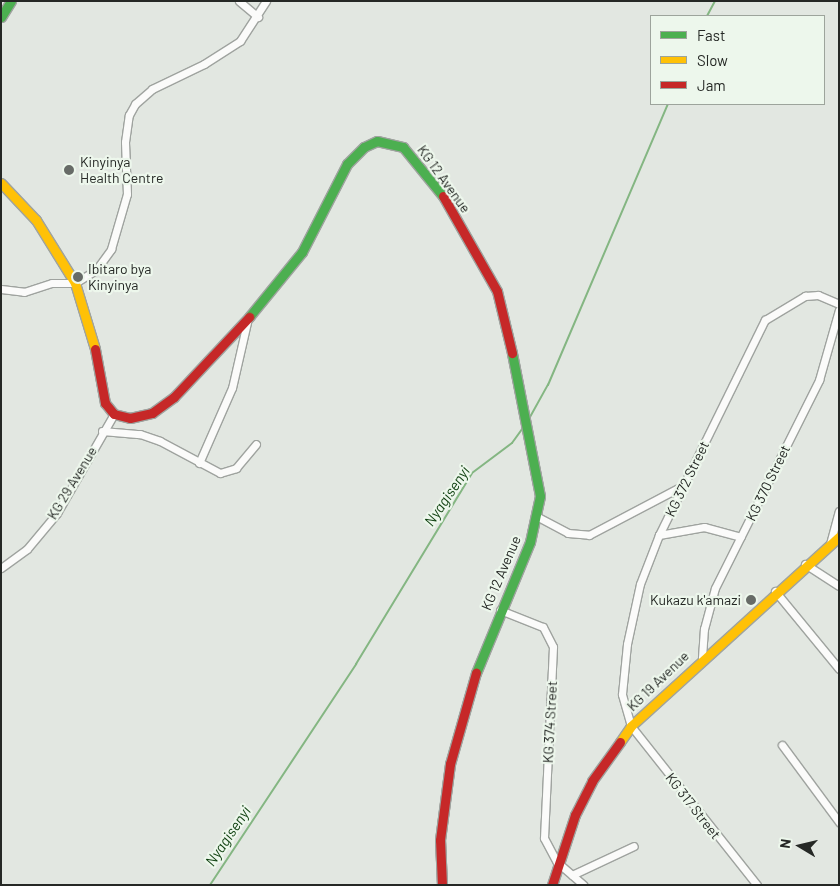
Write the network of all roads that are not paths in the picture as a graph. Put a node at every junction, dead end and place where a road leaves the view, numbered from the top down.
1 (11, 1) edge
2 (239, 1) edge
3 (266, 1) edge
4 (1, 17) edge
5 (258, 17) junction
6 (1, 183) edge
7 (75, 283) junction
8 (1, 289) edge
9 (839, 304) edge
10 (839, 310) edge
11 (248, 318) junction
12 (114, 414) junction
13 (102, 431) junction
14 (256, 444) dead end
15 (199, 463) junction
16 (682, 486) junction
17 (839, 511) edge
18 (538, 517) junction
19 (659, 535) junction
20 (839, 537) edge
21 (741, 538) junction
22 (830, 544) junction
23 (806, 564) junction
24 (1, 568) edge
25 (839, 586) edge
26 (775, 591) junction
27 (500, 610) junction
28 (702, 657) junction
29 (839, 669) edge
30 (631, 726) junction
31 (782, 745) dead end
32 (839, 822) edge
33 (634, 846) dead end
34 (557, 862) junction
35 (572, 875) junction
36 (442, 885) edge
37 (552, 885) edge
38 (583, 885) edge
39 (757, 885) edge

1 - 4 street
2 - 5 street
3 - 5 street
5 - 7 street
6 - 7 street
7 - 8 street
7 - 12 street
9 - 16 street, KG 372 Street
10 - 21 street, KG 370 Street
11 - 12 street, KG 12 Avenue
11 - 15 street
11 - 18 street, KG 12 Avenue
12 - 13 street, KG 29 Avenue
13 - 15 street
13 - 24 street, KG 29 Avenue
14 - 15 street
16 - 18 street
16 - 19 street, KG 372 Street
17 - 22 street
18 - 27 street, KG 12 Avenue
19 - 21 street
19 - 30 street, KG 372 Street
20 - 22 street, KG 19 Avenue
21 - 28 street, KG 370 Street
22 - 23 street, KG 19 Avenue
23 - 25 street
23 - 26 street, KG 19 Avenue
26 - 28 street, KG 19 Avenue
26 - 29 street
27 - 34 street, KG 374 Street
27 - 36 street, KG 12 Avenue
28 - 30 street, KG 19 Avenue
30 - 34 street, KG 19 Avenue
30 - 39 street, KG 317 Street
31 - 32 street
33 - 35 street
34 - 35 street
34 - 37 street, KG 19 Avenue
35 - 38 street

